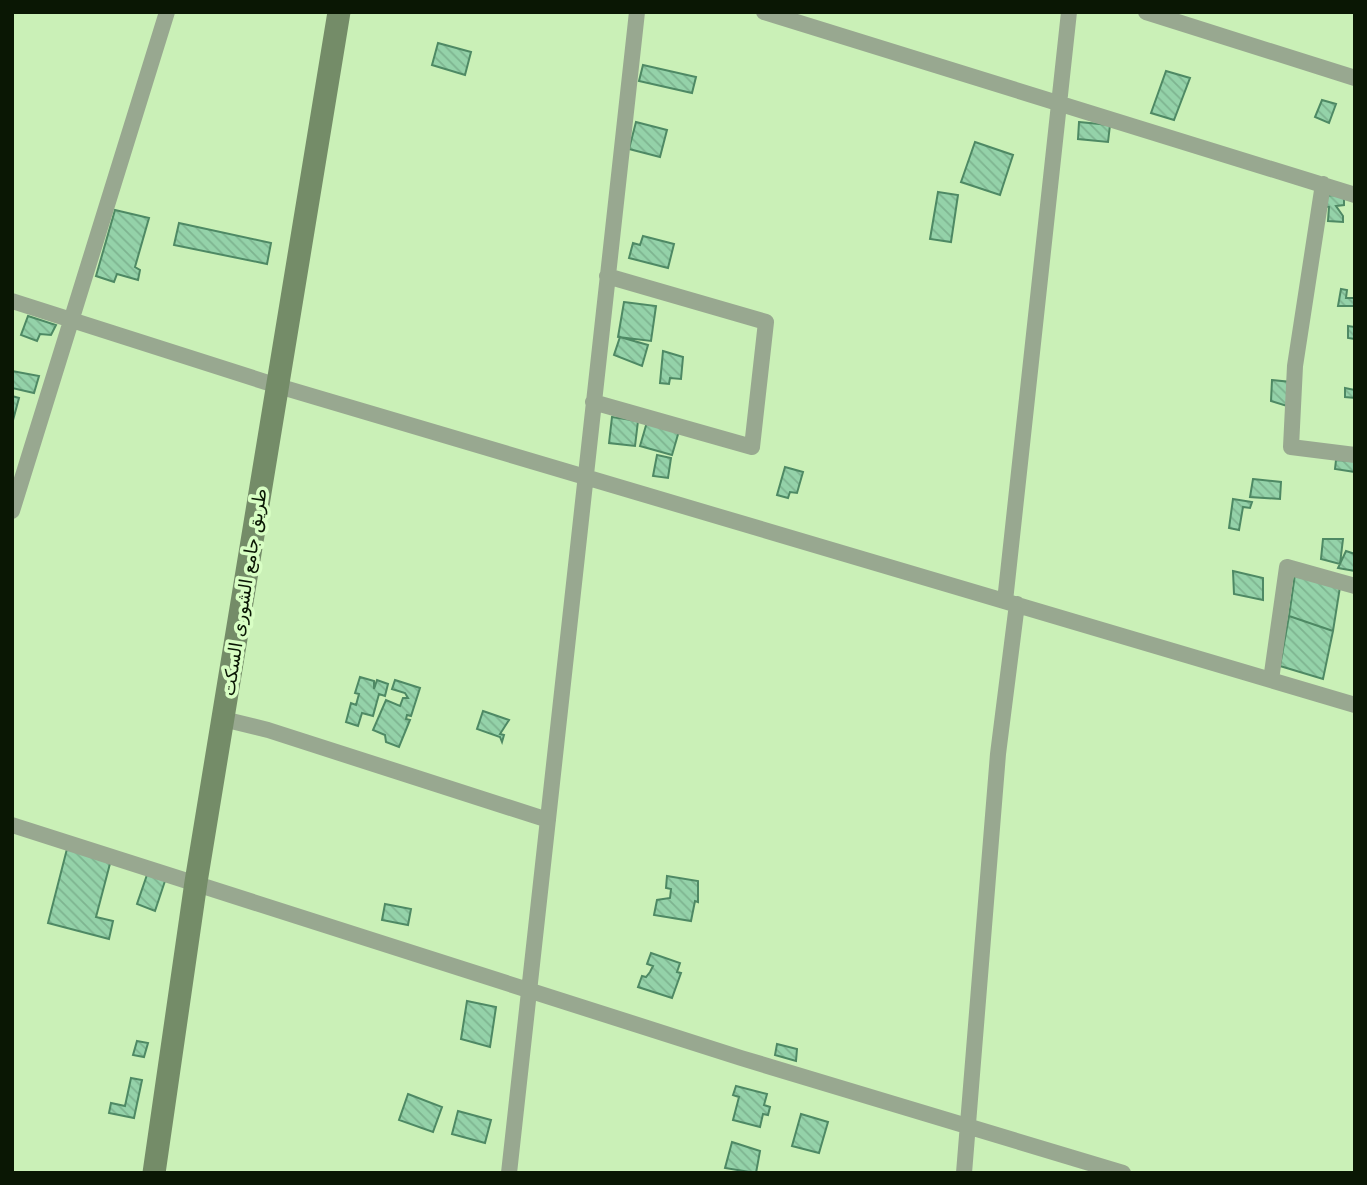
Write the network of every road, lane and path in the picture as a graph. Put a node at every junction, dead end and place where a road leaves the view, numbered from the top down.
1 (167, 12) edge
2 (339, 12) edge
3 (637, 12) edge
4 (764, 12) edge
5 (1069, 12) edge
6 (1146, 12) edge
7 (1355, 78) edge
8 (1060, 104) junction
9 (1323, 184) junction
10 (1355, 195) edge
11 (607, 276) junction
12 (12, 301) edge
13 (73, 320) junction
14 (278, 386) junction
15 (593, 402) junction
16 (1355, 455) edge
17 (585, 476) junction
18 (12, 511) edge
19 (1355, 586) edge
20 (1011, 603) junction
21 (1271, 680) junction
22 (1355, 705) edge
23 (223, 719) junction
24 (548, 820) junction
25 (12, 825) edge
26 (197, 882) junction
27 (530, 991) junction
28 (968, 1126) junction
29 (154, 1173) edge
30 (509, 1173) edge
31 (964, 1173) edge
32 (1123, 1173) edge

1 - 13 street
2 - 14 main road, طريق جامع الشورى السكت
3 - 11 street
4 - 8 street
5 - 8 street
6 - 7 street
8 - 9 street
8 - 20 street
9 - 10 street
9 - 16 street
11 - 15 street
11 - 15 street
12 - 13 street
13 - 14 street
13 - 18 street
14 - 17 street
14 - 23 main road, طريق جامع الشورى السكت
15 - 17 street
17 - 20 street
17 - 24 street
19 - 21 street
20 - 21 street
20 - 28 street
21 - 22 street
23 - 24 street
23 - 26 main road, طريق جامع الشورى السكت
24 - 27 street
25 - 26 street
26 - 27 street
26 - 29 main road, طريق جامع الشورى السكت
27 - 28 street
27 - 30 street
28 - 31 street
28 - 32 street

